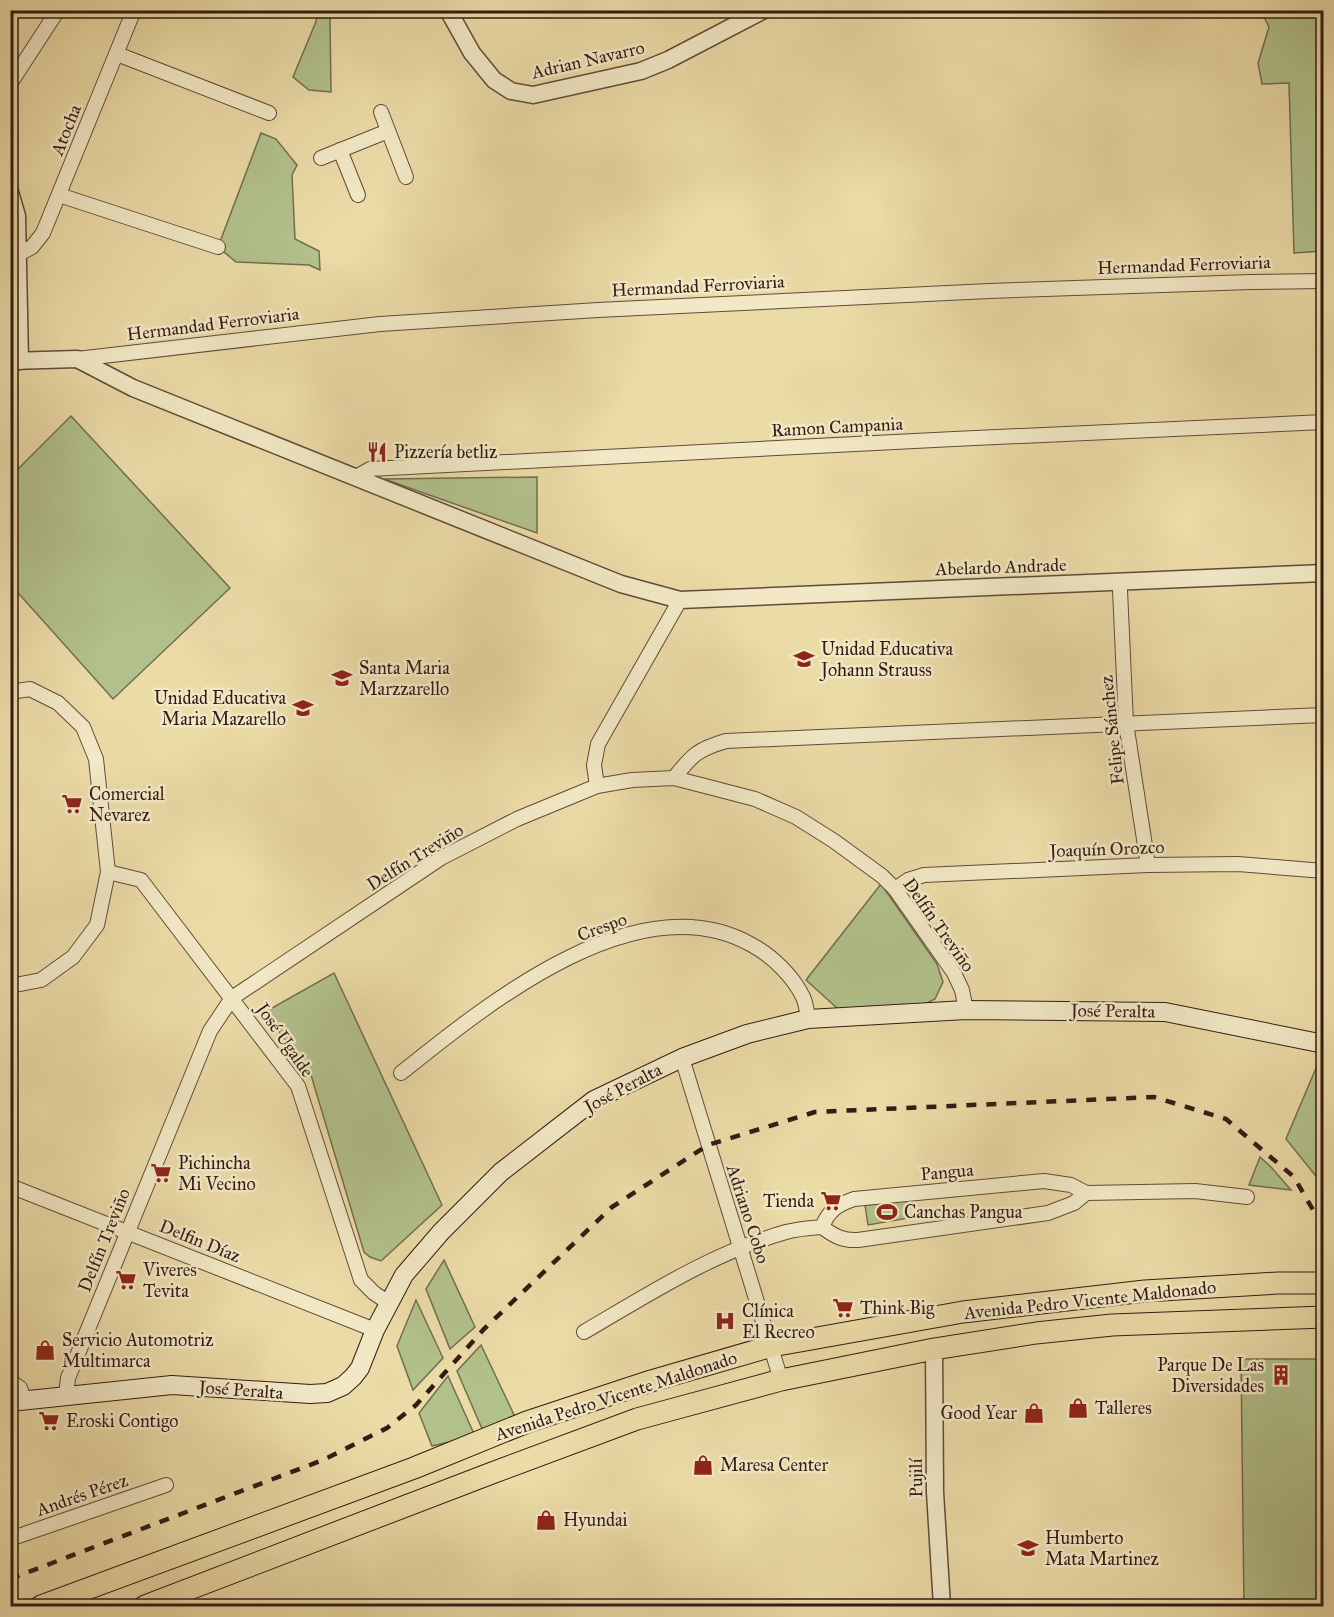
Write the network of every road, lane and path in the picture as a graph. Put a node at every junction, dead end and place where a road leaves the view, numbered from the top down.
1 (58, 10) edge
2 (134, 10) edge
3 (448, 10) edge
4 (764, 10) edge
5 (117, 54) junction
6 (10, 84) edge
7 (381, 112) dead end
8 (269, 113) dead end
9 (388, 131) junction
10 (340, 150) junction
11 (321, 158) dead end
12 (406, 177) dead end
13 (10, 192) edge
14 (59, 195) junction
15 (358, 195) dead end
16 (218, 247) dead end
17 (19, 254) junction
18 (1323, 281) edge
19 (77, 359) junction
20 (15, 361) edge
21 (1323, 422) edge
22 (356, 477) junction
23 (1323, 573) edge
24 (1120, 590) dead end
25 (680, 600) junction
26 (10, 692) edge
27 (1323, 716) edge
28 (1126, 723) junction
29 (674, 778) junction
30 (597, 786) junction
31 (1148, 865) junction
32 (1323, 871) edge
33 (108, 872) junction
34 (895, 890) junction
35 (10, 986) edge
36 (232, 998) junction
37 (966, 1010) junction
38 (808, 1019) junction
39 (1323, 1044) edge
40 (682, 1058) junction
41 (401, 1073) dead end
42 (10, 1186) edge
43 (1086, 1193) junction
44 (1247, 1197) dead end
45 (822, 1227) junction
46 (127, 1231) junction
47 (740, 1247) junction
48 (1323, 1283) edge
49 (388, 1303) junction
50 (1323, 1317) edge
51 (375, 1330) junction
52 (584, 1332) dead end
53 (772, 1346) junction
54 (934, 1349) junction
55 (782, 1380) junction
56 (10, 1381) edge
57 (66, 1396) junction
58 (17, 1401) edge
59 (166, 1485) dead end
60 (10, 1539) edge
61 (41, 1606) edge
62 (145, 1606) edge
63 (942, 1606) edge

1 - 6 street
2 - 5 street, Atocha
3 - 4 street, Adrian Navarro
5 - 8 street
5 - 14 street, Atocha
7 - 9 street
9 - 10 street
9 - 12 street
10 - 11 street
10 - 15 street
13 - 17 street
14 - 16 street
14 - 17 street, Atocha
17 - 20 street
18 - 19 street, Hermandad Ferroviaria
19 - 20 street, Hermandad Ferroviaria
19 - 22 street, Hermandad Ferroviaria
21 - 22 street, Ramon Campania
22 - 25 street, Hermandad Ferroviaria
23 - 25 street, Abelardo Andrade
24 - 28 street, Felipe Sánchez
25 - 30 street
26 - 33 street
27 - 28 street
28 - 29 street
28 - 31 street, Felipe Sánchez
29 - 30 street, Delfín Treviño
29 - 34 street, Delfín Treviño
30 - 36 street, Delfín Treviño
31 - 32 street, Joaquín Orozco
31 - 34 street, Joaquín Orozco
33 - 35 street
33 - 36 street, José Ugalde
34 - 37 street, Delfín Treviño
36 - 46 street, Delfín Treviño
36 - 49 street, José Ugalde
37 - 38 main road, José Peralta
37 - 39 main road, José Peralta
38 - 40 main road, José Peralta
38 - 41 street, Crespo
40 - 47 street, Adriano Cobo
40 - 49 main road, José Peralta
42 - 46 street, Delfin Díaz
43 - 44 street, Pangua
43 - 45 street, Pangua
43 - 45 street, Pangua
45 - 47 street
46 - 51 street, Delfin Díaz
46 - 57 street, Delfín Treviño
47 - 52 street
47 - 53 street, Adriano Cobo
48 - 53 main road, Avenida Pedro Vicente Maldonado
49 - 51 main road, José Peralta
50 - 54 main road, Avenida Pedro Vicente Maldonado
51 - 57 main road, José Peralta
53 - 55 street, Adriano Cobo
53 - 61 main road, Avenida Pedro Vicente Maldonado
54 - 55 main road, Avenida Pedro Vicente Maldonado
54 - 63 street, Pujilí
55 - 62 main road, Avenida Pedro Vicente Maldonado
56 - 58 street
57 - 58 main road, José Peralta
59 - 60 street, Andrés Pérez

